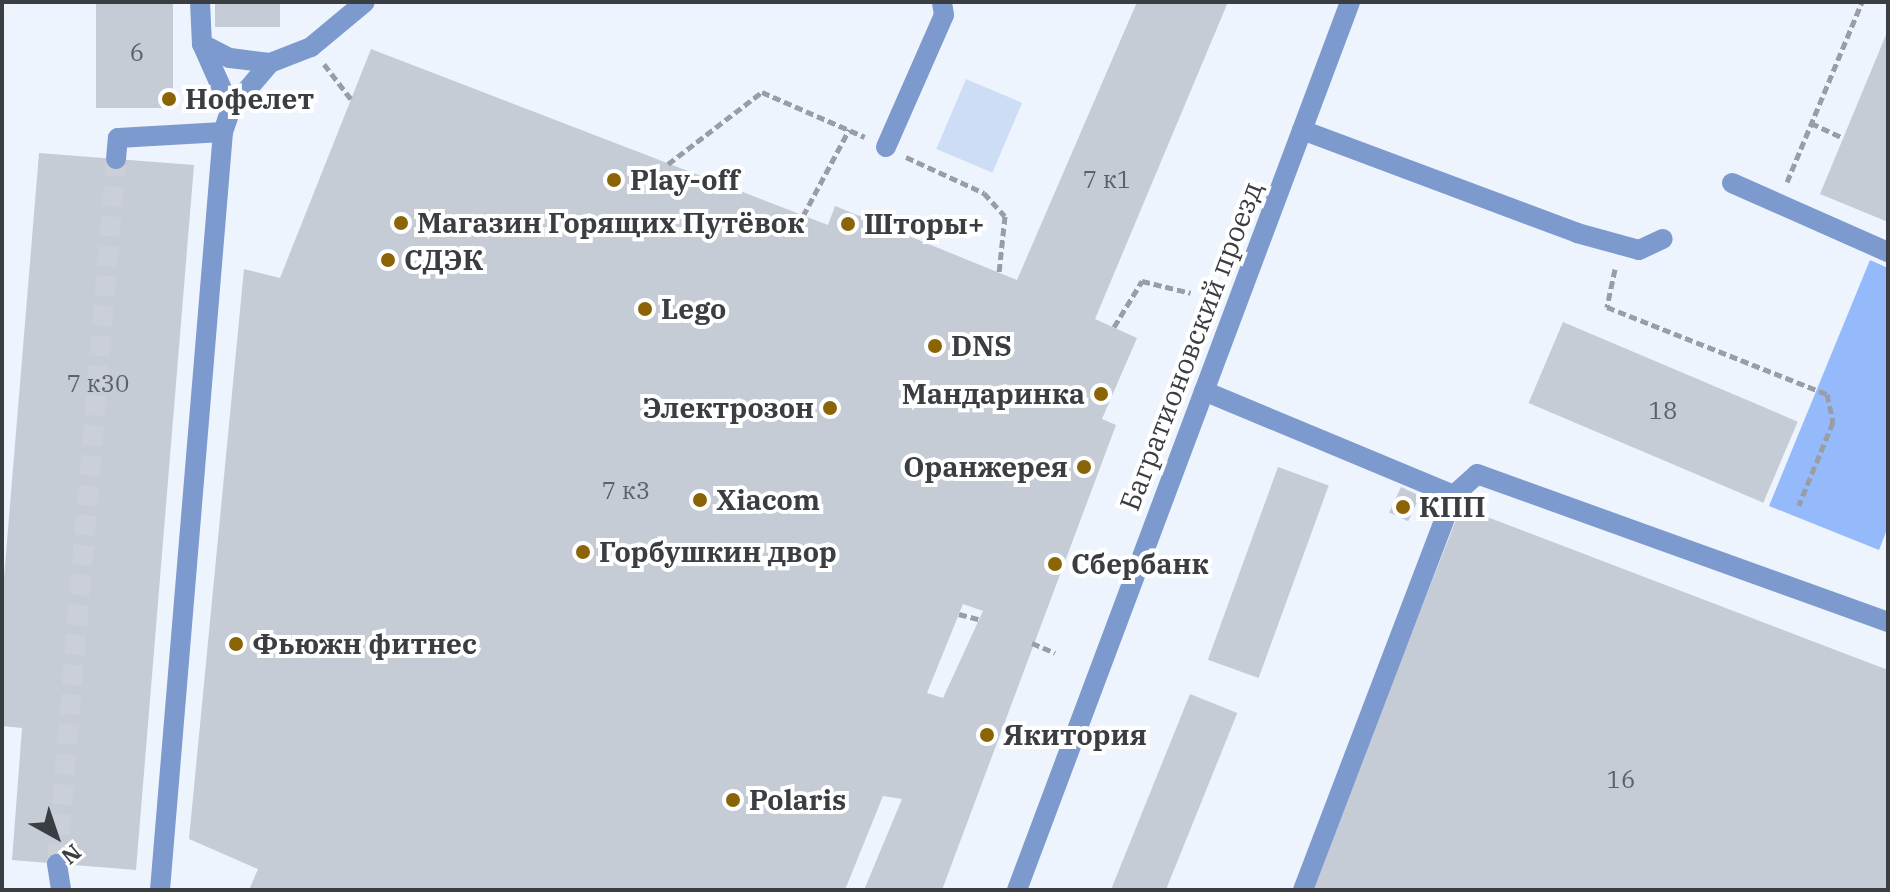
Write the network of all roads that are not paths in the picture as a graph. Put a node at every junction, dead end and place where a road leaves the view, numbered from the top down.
1 (200, 2) edge
2 (365, 2) edge
3 (942, 2) edge
4 (1350, 2) edge
5 (202, 44) junction
6 (270, 63) junction
7 (231, 109) junction
8 (1302, 130) junction
9 (223, 132) junction
10 (886, 147) road end
11 (116, 159) tunnel mouth
12 (1732, 183) dead end
13 (1663, 239) dead end
14 (1888, 252) edge
15 (1204, 391) junction
16 (1454, 495) junction
17 (1888, 622) edge
18 (57, 864) tunnel mouth
19 (61, 890) edge
20 (160, 890) edge
21 (1017, 890) edge
22 (1303, 890) edge

1 - 5 street
2 - 6 street
3 - 10 street
4 - 8 street, Багратионовский проезд
5 - 6 street
5 - 7 street
6 - 7 street
7 - 9 street
8 - 13 street
8 - 15 street, Багратионовский проезд
9 - 11 street
9 - 20 street
12 - 14 street
15 - 16 street
15 - 21 street, Багратионовский проезд
16 - 17 street
16 - 22 street
18 - 19 street

